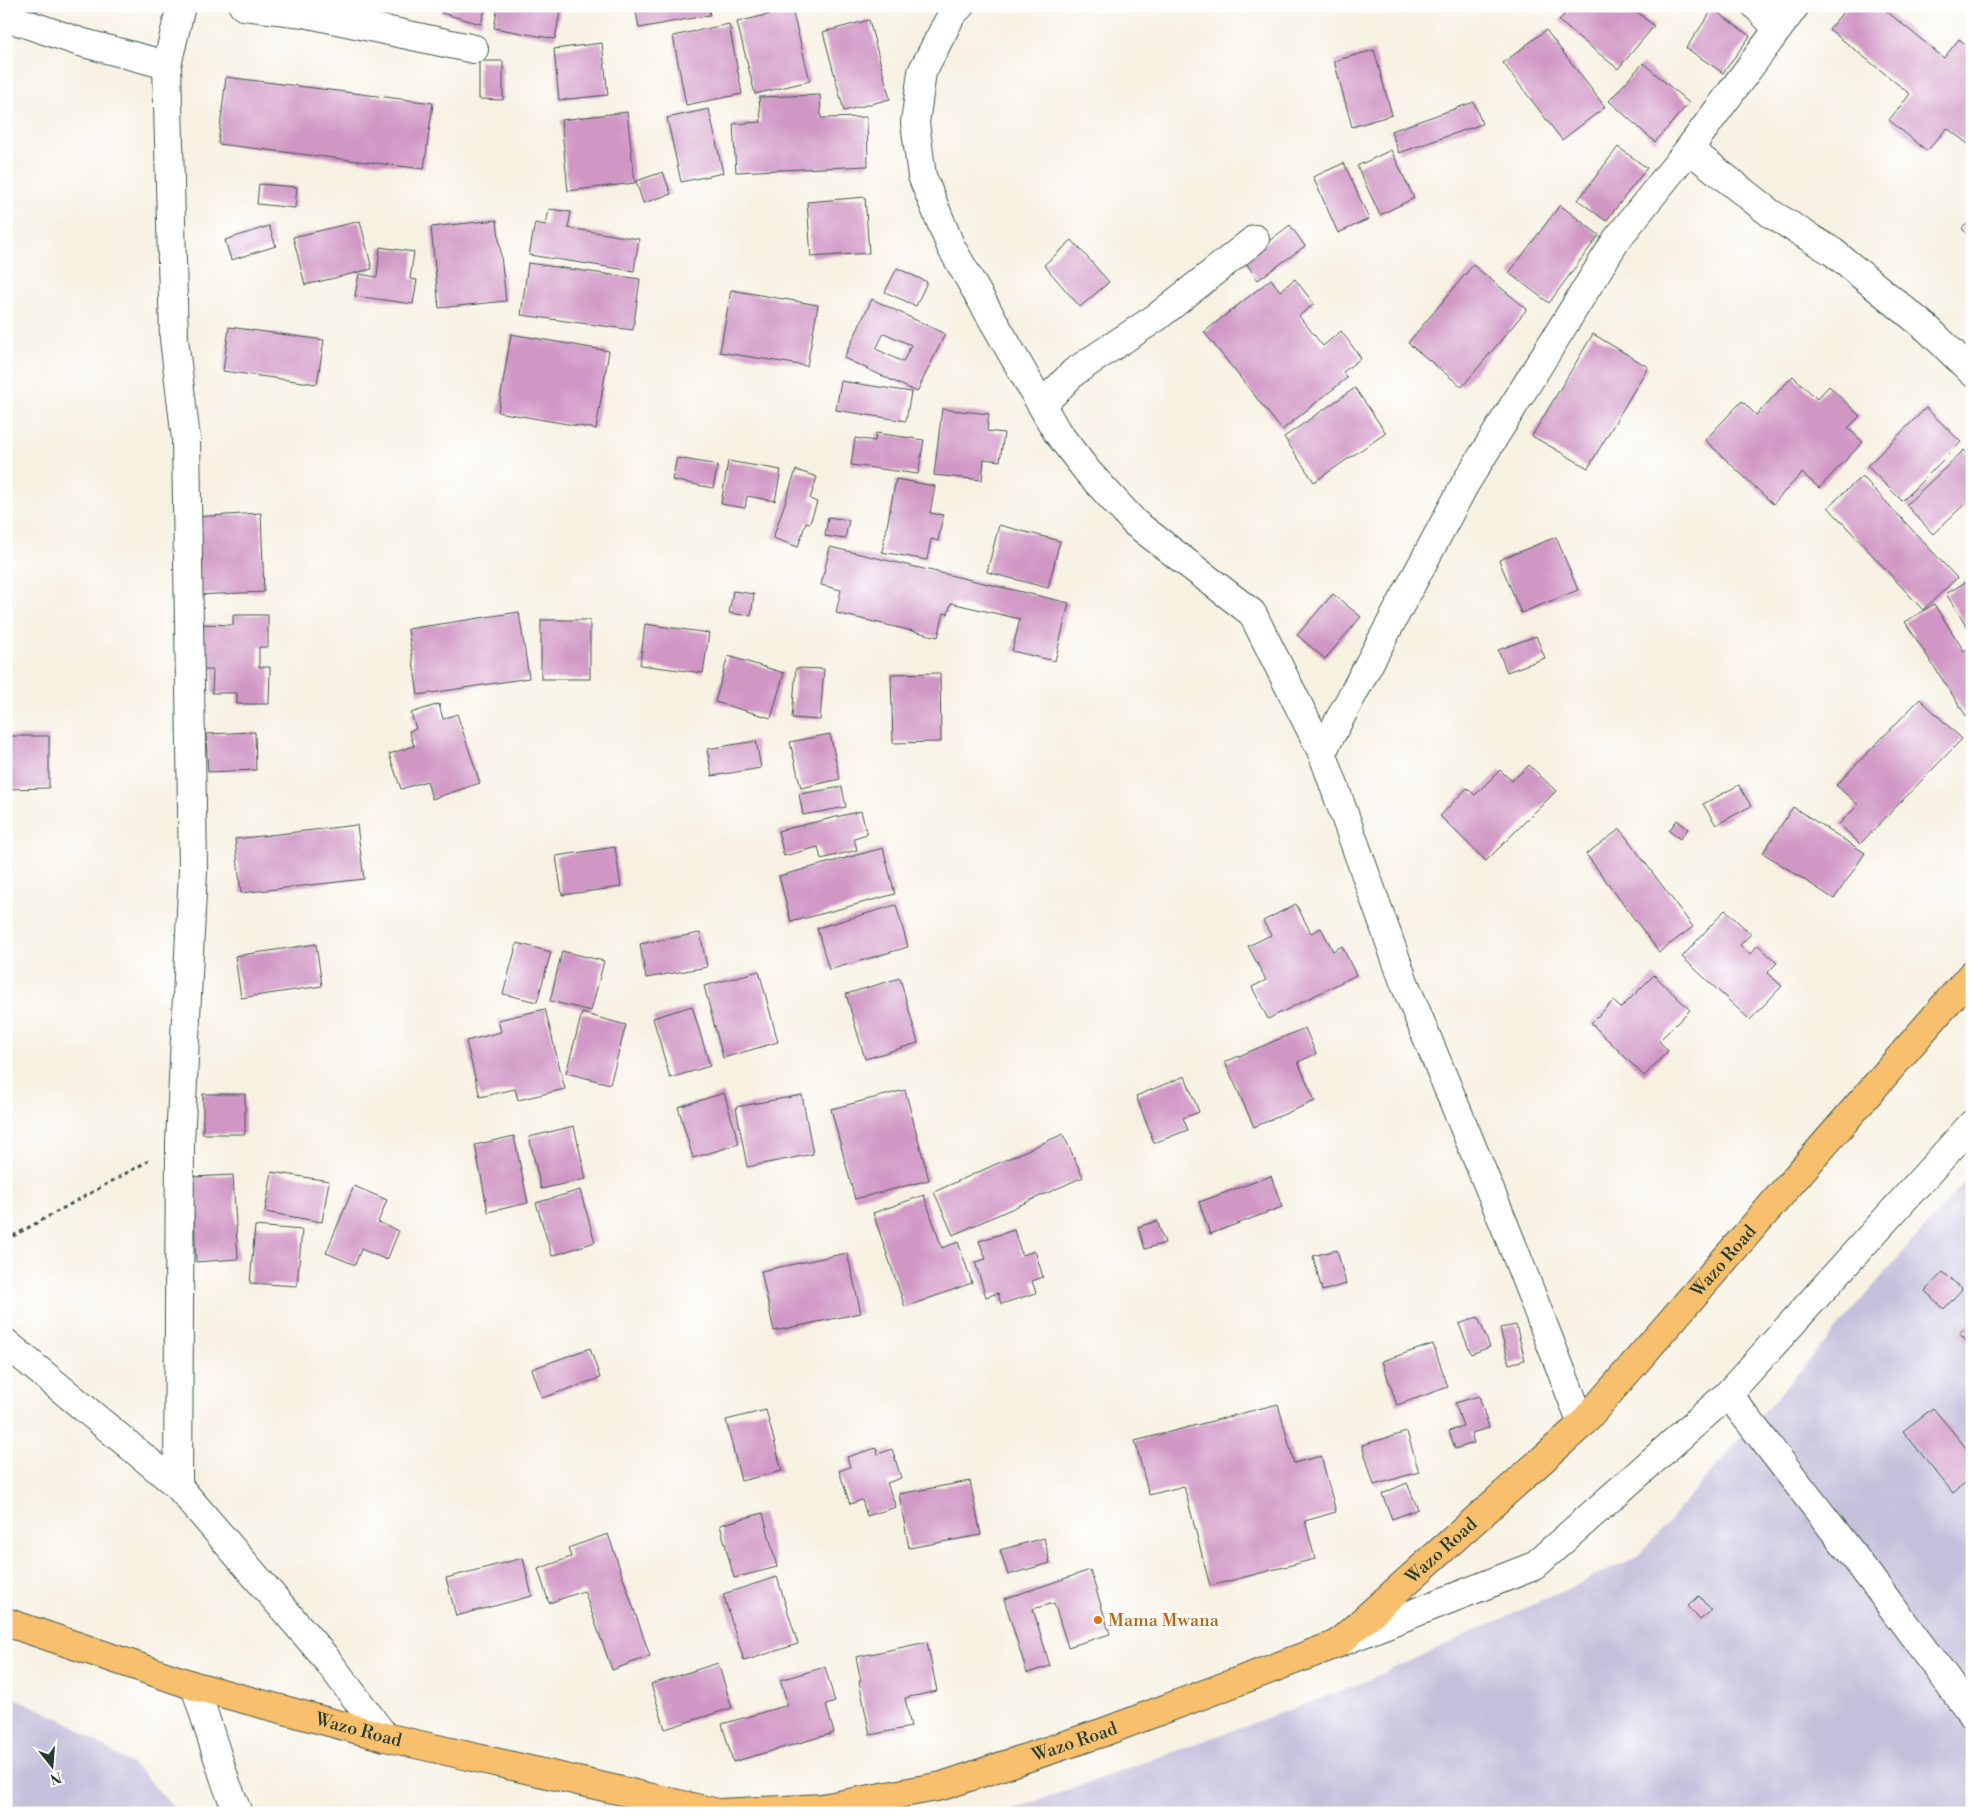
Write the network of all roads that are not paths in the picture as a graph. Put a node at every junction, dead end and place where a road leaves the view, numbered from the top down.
1 (181, 6) edge
2 (243, 6) edge
3 (960, 6) edge
4 (1756, 6) edge
5 (1795, 6) edge
6 (6, 17) edge
7 (1778, 29) junction
8 (474, 49) dead end
9 (167, 65) junction
10 (1689, 148) junction
11 (1255, 239) dead end
12 (1972, 372) edge
13 (1042, 405) junction
14 (1322, 752) junction
15 (1972, 974) edge
16 (1972, 1124) edge
17 (6, 1343) edge
18 (1728, 1394) junction
19 (1582, 1424) junction
20 (178, 1486) junction
21 (6, 1622) edge
22 (1337, 1644) junction
23 (196, 1686) junction
24 (1972, 1714) edge
25 (385, 1737) junction
26 (238, 1813) edge
27 (718, 1813) edge

1 - 9 street
2 - 8 street
3 - 13 street
4 - 7 street
5 - 7 street
6 - 9 street
7 - 10 street
9 - 20 street
10 - 12 street
10 - 14 street
11 - 13 street
13 - 14 street
14 - 19 street
15 - 19 main road, Wazo Road
16 - 18 street
17 - 20 street
18 - 22 street
18 - 24 street
19 - 22 main road, Wazo Road
20 - 25 street
21 - 23 main road, Wazo Road
22 - 27 main road, Wazo Road
23 - 25 main road, Wazo Road
23 - 26 street
25 - 27 main road, Wazo Road

